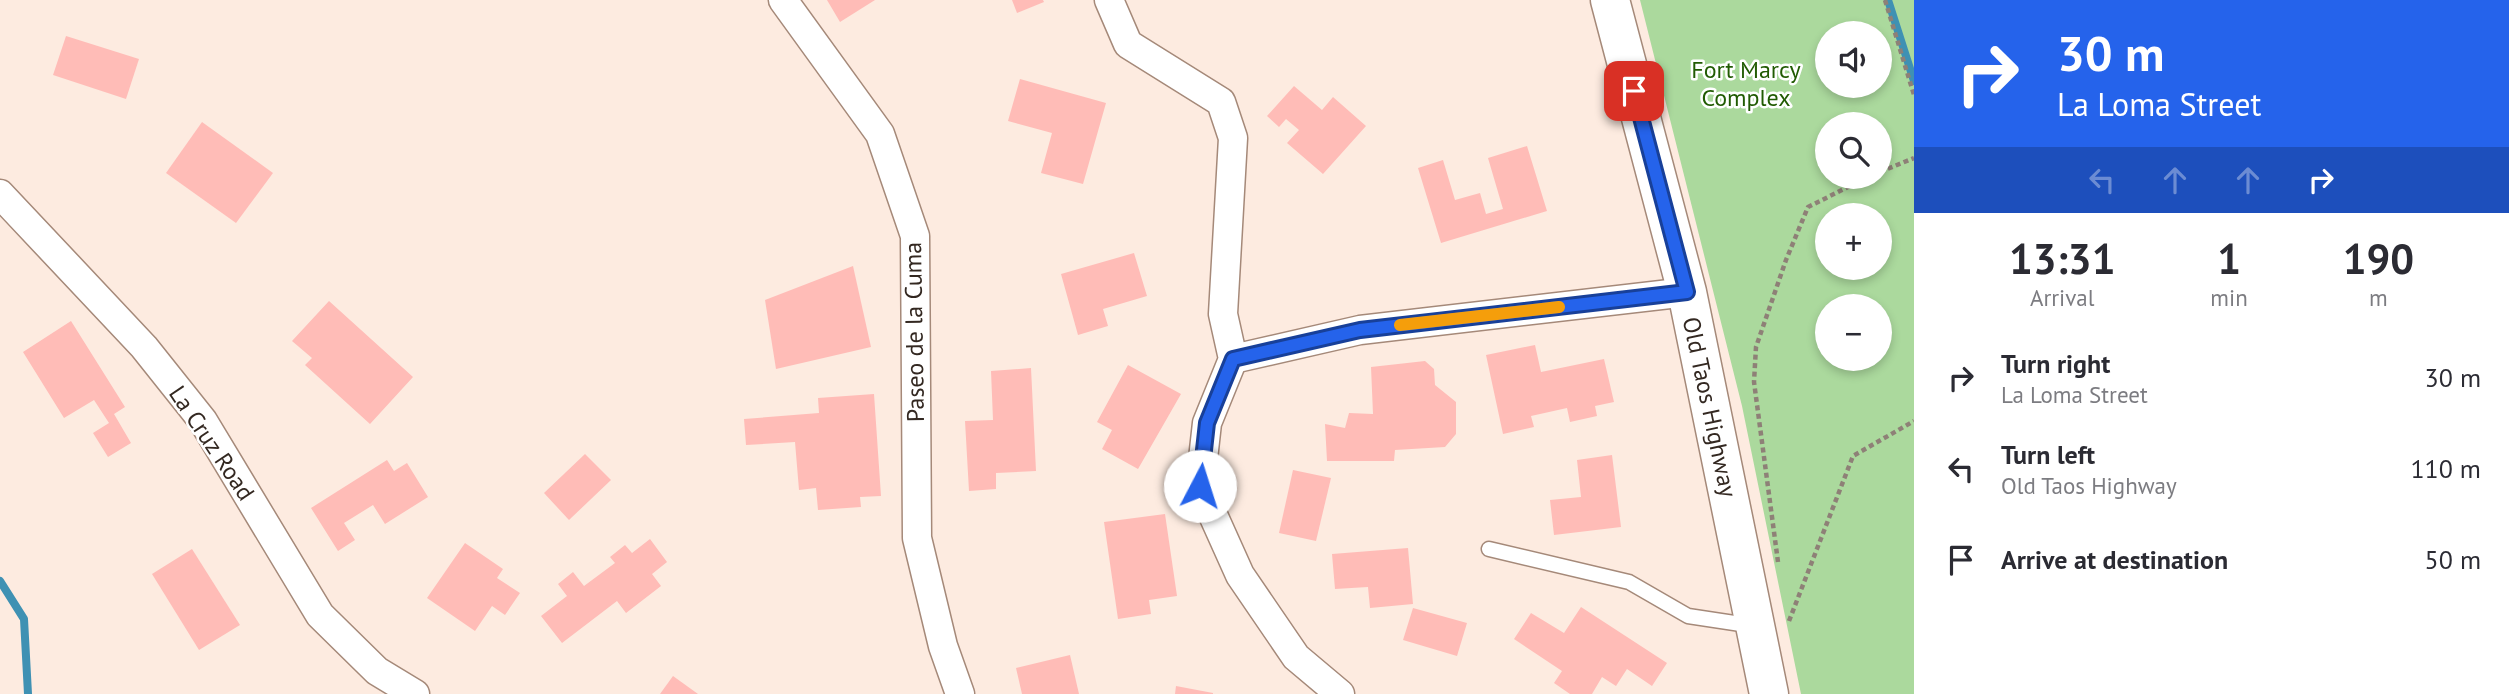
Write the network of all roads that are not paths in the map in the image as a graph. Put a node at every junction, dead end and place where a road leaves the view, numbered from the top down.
1 (783, 0) edge
2 (1109, 0) edge
3 (1610, 0) edge
4 (0, 194) edge
5 (1687, 292) junction
6 (1233, 359) junction
7 (1489, 549) dead end
8 (1770, 619) junction
9 (415, 694) edge
10 (960, 694) edge
11 (1340, 694) edge
12 (1769, 694) edge

1 - 10 street, Paseo de la Cuma
2 - 6 street
3 - 5 street, Old Taos Highway
4 - 9 street, La Cruz Road
5 - 6 street
5 - 8 street, Old Taos Highway
6 - 11 street
7 - 8 lane
8 - 12 street, Old Taos Highway

